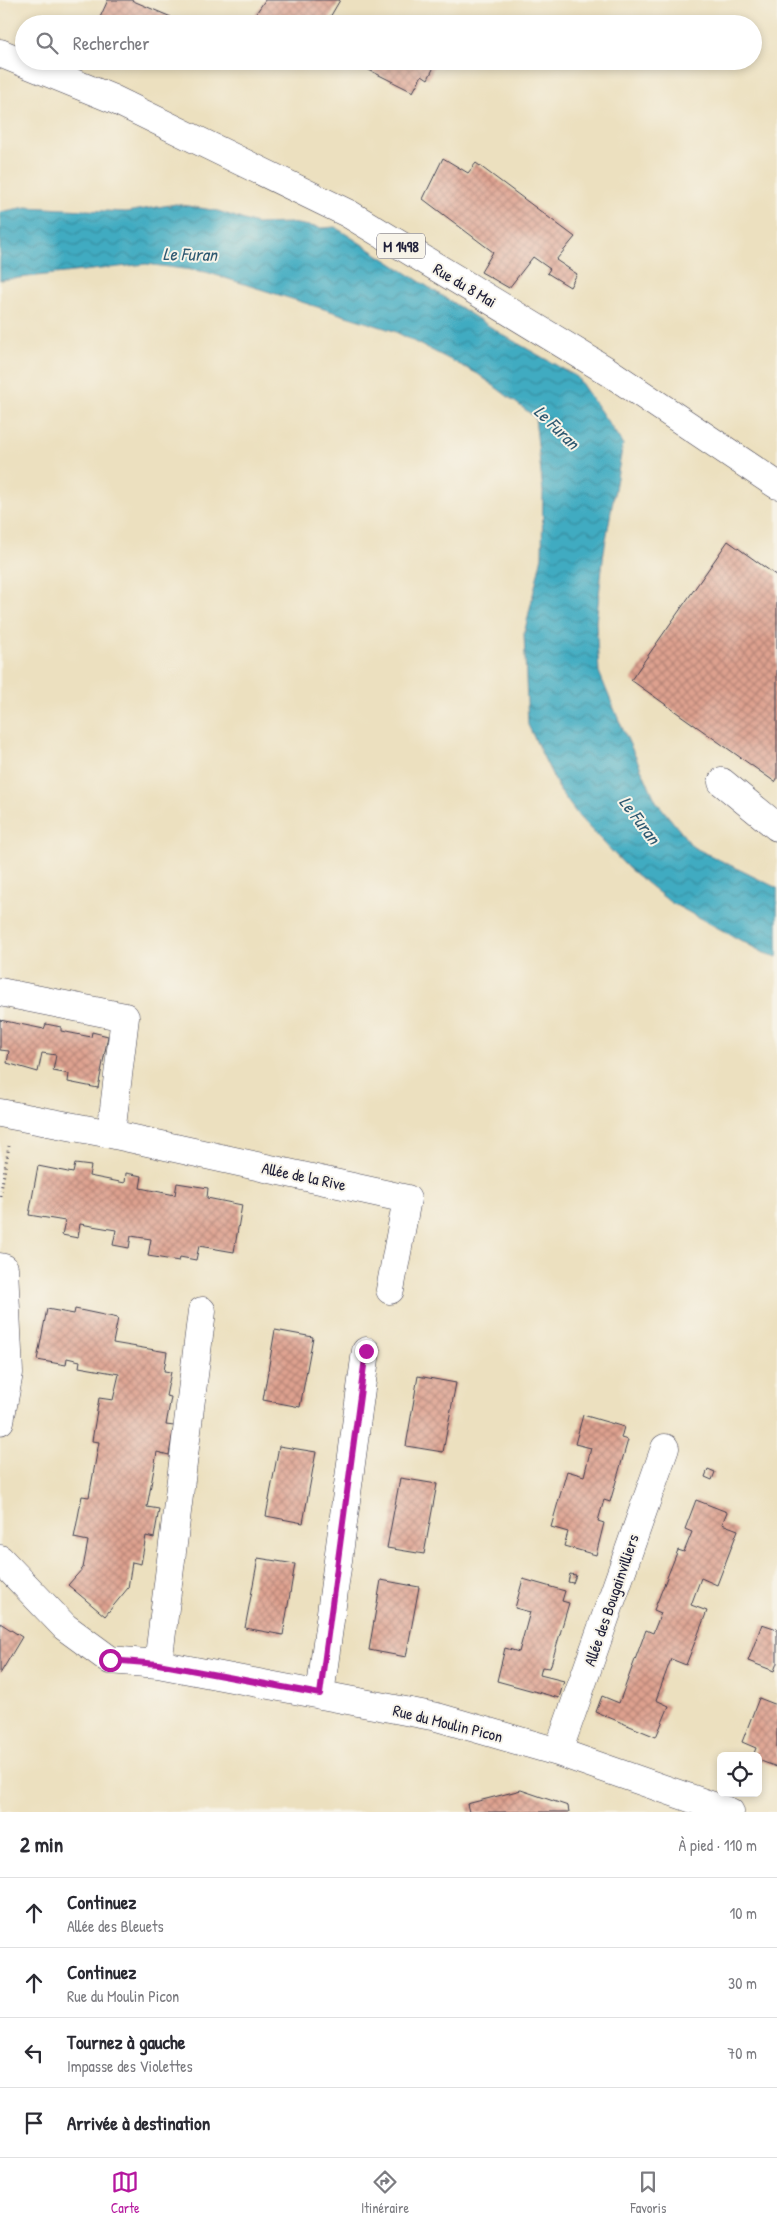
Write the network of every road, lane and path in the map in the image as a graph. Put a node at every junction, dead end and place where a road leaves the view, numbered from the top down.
1 (0, 53) edge
2 (15, 59) edge
3 (42, 70) edge
4 (777, 485) edge
5 (722, 782) dead end
6 (777, 827) edge
7 (0, 992) edge
8 (7, 1115) edge
9 (110, 1134) junction
10 (0, 1196) edge
11 (0, 1267) edge
12 (390, 1290) dead end
13 (202, 1311) dead end
14 (366, 1351) dead end
15 (0, 1421) edge
16 (665, 1448) dead end
17 (0, 1560) edge
18 (158, 1664) junction
19 (320, 1694) junction
20 (558, 1752) junction
21 (730, 1812) edge

1 - 2 street, Rue du 8 Mai / M 1498
3 - 4 street, Rue du 8 Mai / M 1498
5 - 6 street
7 - 9 street
8 - 9 street, Allée de la Rive
8 - 10 path
9 - 12 street, Allée de la Rive
11 - 15 street
13 - 18 street
14 - 19 street
16 - 20 street, Allée des Bougainvilliers
17 - 18 street, Rue du Moulin Picon
18 - 19 street, Rue du Moulin Picon
19 - 20 street, Rue du Moulin Picon
20 - 21 street, Rue du Moulin Picon

